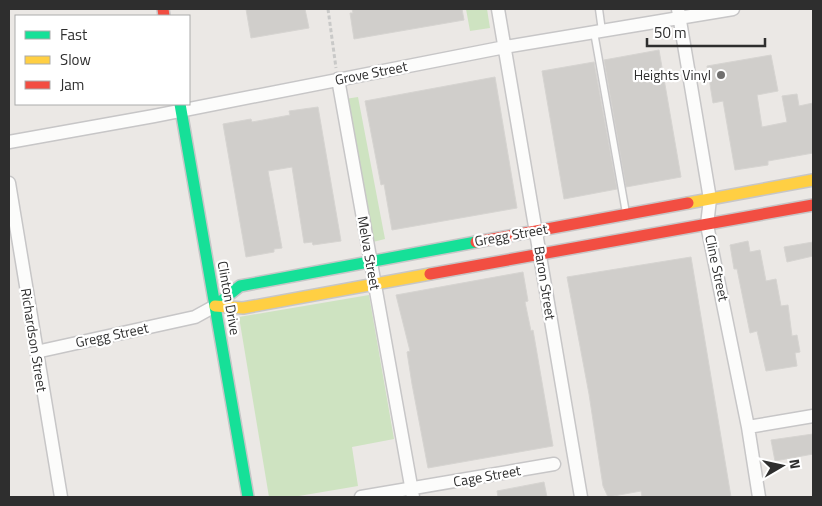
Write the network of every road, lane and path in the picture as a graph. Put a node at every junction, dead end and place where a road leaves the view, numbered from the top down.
1 (328, 9) edge
2 (498, 9) edge
3 (599, 9) edge
4 (733, 9) edge
5 (678, 14) edge
6 (598, 32) junction
7 (504, 47) junction
8 (338, 79) junction
9 (190, 104) edge
10 (180, 106) edge
11 (9, 142) edge
12 (813, 180) edge
13 (9, 183) edge
14 (710, 199) junction
15 (813, 205) edge
16 (626, 214) junction
17 (708, 225) junction
18 (537, 230) junction
19 (540, 256) junction
20 (371, 261) junction
21 (375, 285) junction
22 (215, 306) junction
23 (36, 352) junction
24 (813, 416) edge
25 (748, 427) junction
26 (554, 464) dead end
27 (412, 493) edge
28 (61, 497) edge
29 (248, 497) edge
30 (361, 497) edge
31 (581, 497) edge
32 (759, 497) edge

1 - 8 path
2 - 7 street, Baron Street
3 - 6 lane
4 - 5 street, Grove Street
5 - 6 street, Grove Street
5 - 14 street, Cline Street
6 - 7 street, Grove Street
6 - 16 lane
7 - 8 street, Grove Street
7 - 18 street, Baron Street
8 - 9 street, Grove Street
8 - 20 street, Melva Street
10 - 11 street, Grove Street
10 - 22 street, Clinton Drive
12 - 14 street, Gregg Street
13 - 23 street, Richardson Street
14 - 16 street, Gregg Street
14 - 17 street, Cline Street
15 - 17 street, Gregg Street
16 - 18 street, Gregg Street
17 - 19 street, Gregg Street
17 - 25 street, Cline Street
18 - 19 street, Baron Street
18 - 20 street, Gregg Street
19 - 21 street, Gregg Street
19 - 31 street, Baron Street
20 - 21 street, Melva Street
20 - 22 street, Gregg Street
21 - 22 street, Gregg Street
21 - 27 street, Melva Street
22 - 23 street, Gregg Street
22 - 29 street, Clinton Drive
23 - 28 street, Richardson Street
24 - 25 street
25 - 32 street, Cline Street
26 - 27 street, Cage Street
27 - 30 street, Cage Street

